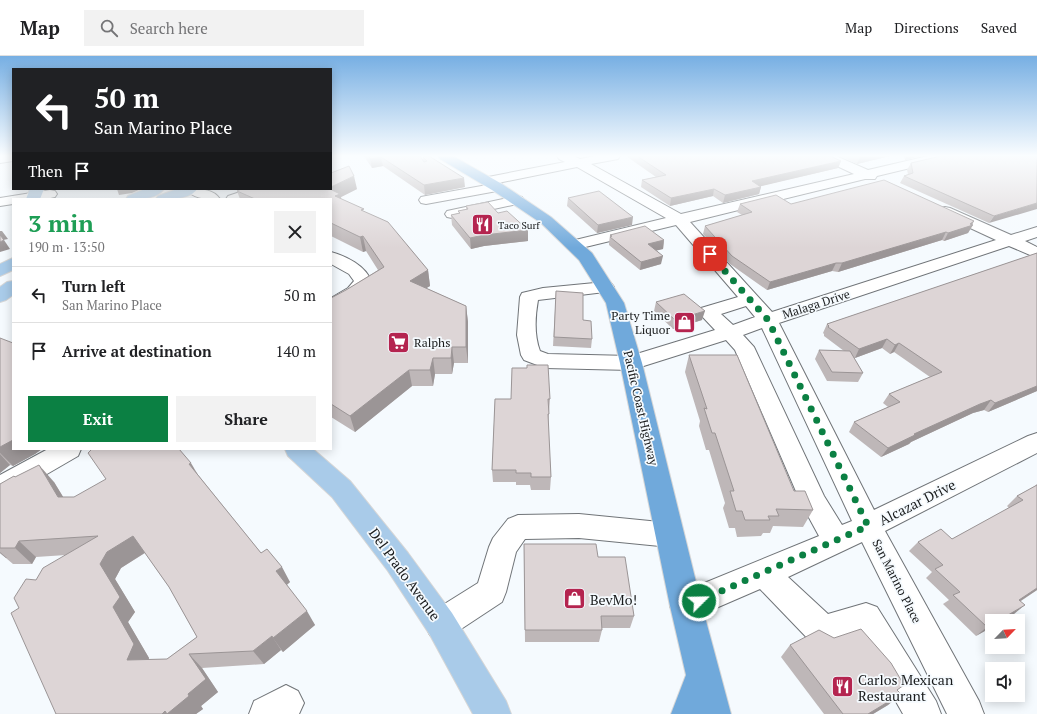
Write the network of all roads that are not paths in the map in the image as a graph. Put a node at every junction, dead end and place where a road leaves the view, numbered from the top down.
1 (481, 187) edge
2 (496, 187) edge
3 (607, 187) edge
4 (815, 187) edge
5 (155, 190) edge
6 (188, 190) edge
7 (193, 190) edge
8 (260, 190) edge
9 (50, 194) edge
10 (35, 195) edge
11 (24, 198) edge
12 (135, 198) edge
13 (166, 198) edge
14 (211, 198) edge
15 (236, 198) edge
16 (12, 200) edge
17 (426, 200) dead end
18 (517, 200) junction
19 (0, 202) edge
20 (931, 204) edge
21 (452, 214) edge
22 (680, 220) junction
23 (1037, 232) edge
24 (1009, 240) junction
25 (573, 244) junction
26 (1037, 253) edge
27 (332, 258) edge
28 (12, 264) edge
29 (0, 271) edge
30 (12, 287) edge
31 (604, 287) junction
32 (0, 296) edge
33 (749, 299) junction
34 (334, 301) edge
35 (768, 320) junction
36 (730, 332) junction
37 (631, 363) junction
38 (1037, 442) edge
39 (67, 450) edge
40 (298, 450) edge
41 (0, 488) edge
42 (868, 526) junction
43 (670, 535) junction
44 (837, 541) junction
45 (764, 573) junction
46 (686, 606) junction
47 (441, 624) junction
48 (703, 676) junction
49 (493, 714) edge
50 (689, 714) edge
51 (713, 714) edge
52 (924, 714) edge
53 (966, 714) edge

1 - 17 street
2 - 18 highway, Pacific Coast Highway
3 - 22 street, San Marino Place
4 - 22 street
5 - 12 main road
6 - 13 main road
7 - 14 street
8 - 15 street
9 - 10 street
10 - 11 street
16 - 19 street
18 - 21 street
18 - 25 highway, Pacific Coast Highway
20 - 24 street
22 - 25 street
22 - 33 street, San Marino Place
23 - 24 street, Malaga Drive
24 - 26 street
24 - 35 street, Malaga Drive
25 - 31 highway, Pacific Coast Highway
27 - 34 street
28 - 29 main road
30 - 32 main road
31 - 37 highway, Pacific Coast Highway
31 - 37 street, Malaga Drive
33 - 35 street, San Marino Place
33 - 36 street
35 - 36 street, Malaga Drive
35 - 42 street, San Marino Place
36 - 37 street, Malaga Drive
36 - 44 street
37 - 43 highway, Pacific Coast Highway
38 - 42 street, Alcazar Drive
39 - 41 street
40 - 47 main road, Del Prado Avenue
42 - 44 street, Alcazar Drive
42 - 53 street, San Marino Place
43 - 46 highway, Pacific Coast Highway
43 - 47 street
44 - 45 street, Alcazar Drive
45 - 46 street, Alcazar Drive
45 - 52 street
46 - 48 highway, Pacific Coast Highway
47 - 49 main road, Del Prado Avenue
48 - 50 highway
48 - 51 highway, Pacific Coast Highway

